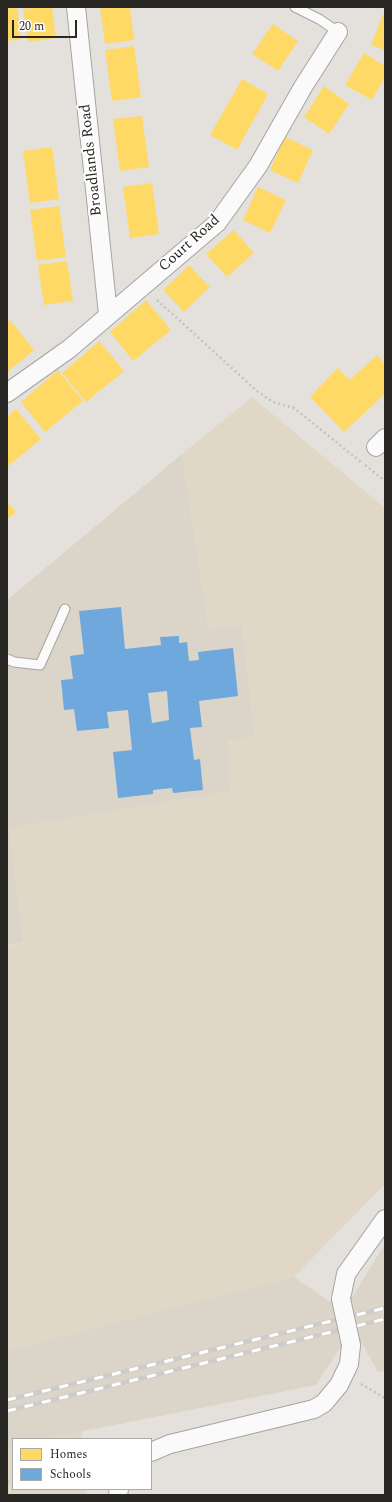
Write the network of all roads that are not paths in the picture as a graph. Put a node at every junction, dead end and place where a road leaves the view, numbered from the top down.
1 (76, 7) edge
2 (295, 7) edge
3 (338, 32) joint
4 (108, 314) junction
5 (7, 393) edge
6 (65, 609) dead end
7 (7, 658) edge
8 (385, 1219) edge
9 (152, 1452) edge

1 - 4 street, Broadlands Road
2 - 3 lane
3 - 4 street, Court Road
4 - 5 street, Court Road
6 - 7 lane
8 - 9 street, bridge

